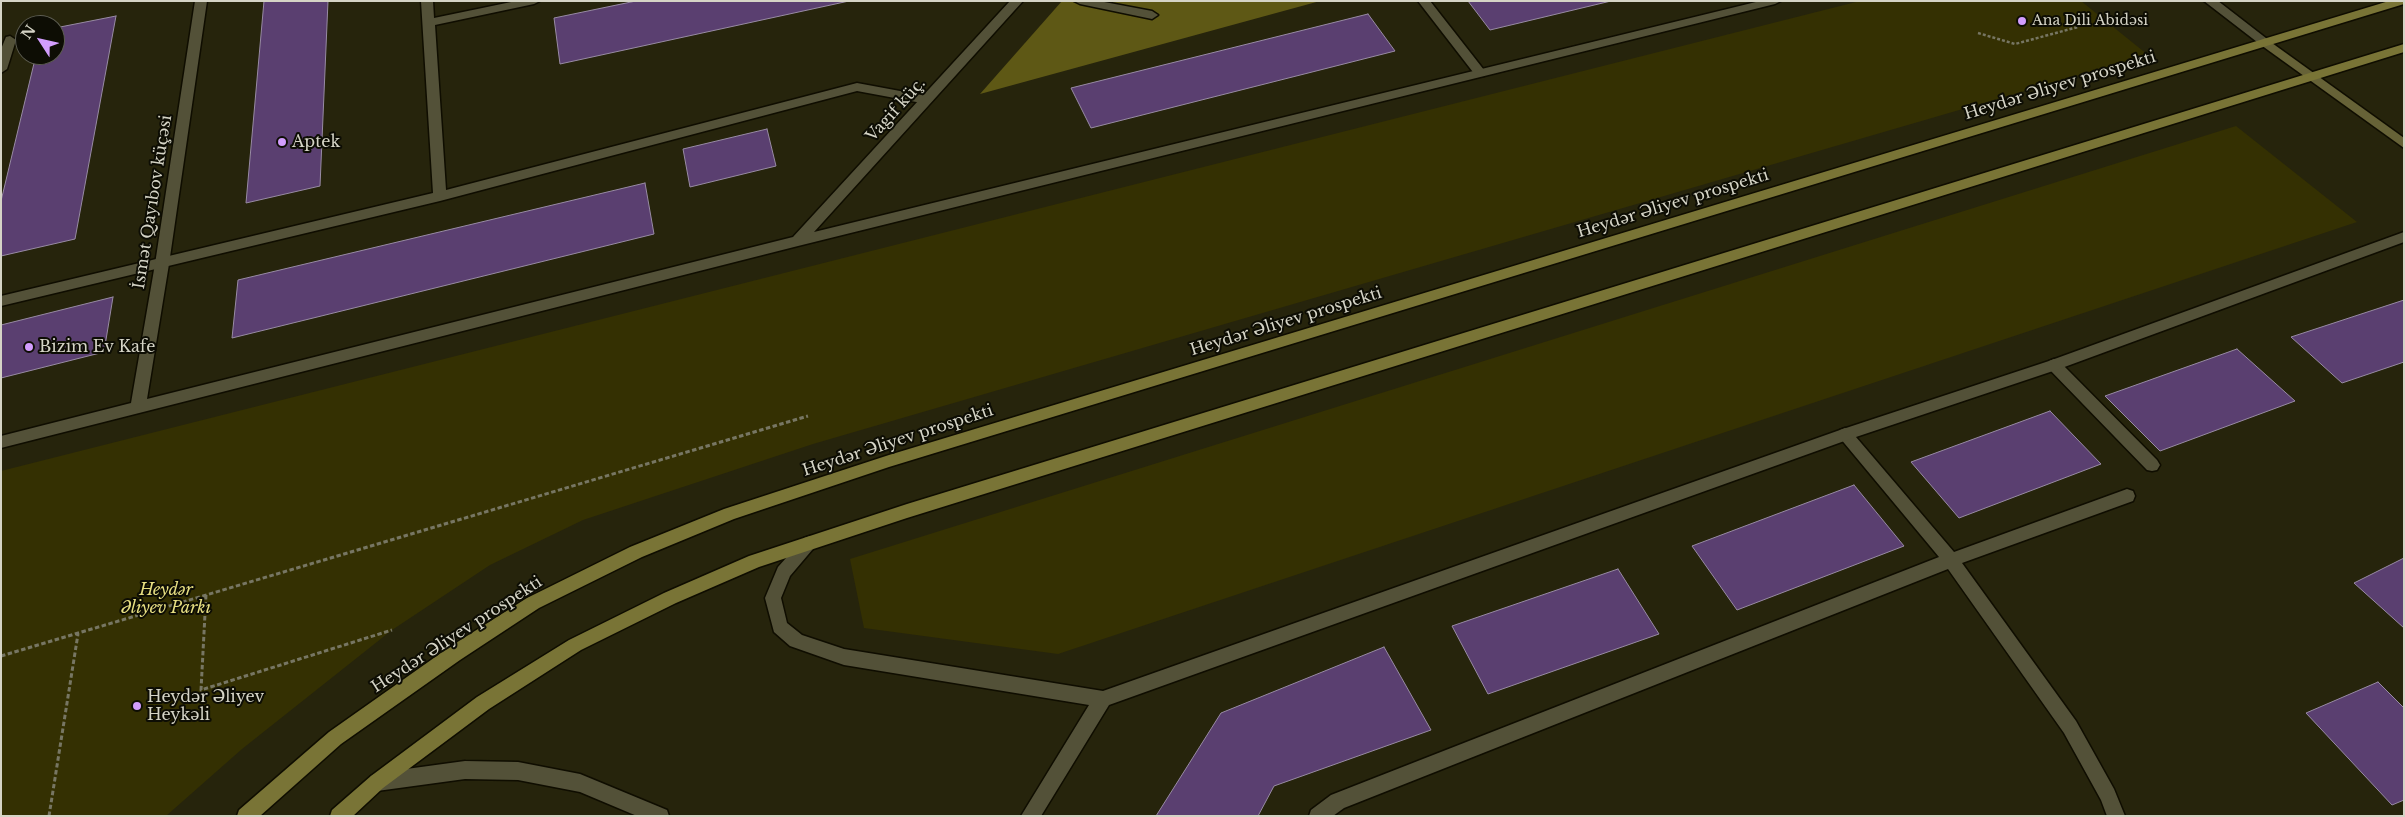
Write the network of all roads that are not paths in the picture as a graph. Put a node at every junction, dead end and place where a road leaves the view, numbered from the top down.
1 (201, 1) edge
2 (427, 1) edge
3 (534, 1) edge
4 (1017, 1) edge
5 (1080, 1) edge
6 (1424, 1) edge
7 (1775, 1) edge
8 (2210, 1) edge
9 (2402, 1) edge
10 (1152, 15) dead end
11 (429, 23) junction
12 (10, 40) dead end
13 (2265, 42) junction
14 (2404, 48) edge
15 (1, 69) edge
16 (1480, 73) junction
17 (2311, 76) junction
18 (927, 100) junction
19 (2404, 144) edge
20 (440, 196) junction
21 (2404, 237) edge
22 (798, 241) junction
23 (162, 264) junction
24 (1, 301) edge
25 (2054, 365) junction
26 (138, 407) junction
27 (1845, 434) junction
28 (1, 442) edge
29 (2152, 465) dead end
30 (2127, 496) dead end
31 (810, 543) junction
32 (1951, 560) junction
33 (1103, 699) junction
34 (377, 782) junction
35 (246, 816) edge
36 (339, 816) edge
37 (660, 816) edge
38 (1030, 816) edge
39 (1318, 816) edge
40 (2116, 816) edge

1 - 23 street, İsmət Qayıbov küçəsi
2 - 11 street
3 - 11 street
4 - 18 street, Vagif küç.
5 - 10 street
6 - 16 street
7 - 16 street
8 - 13 street
9 - 13 main road, Heydər Əliyev prospekti
11 - 20 street
12 - 15 street
13 - 17 street
13 - 35 main road, Heydər Əliyev prospekti
14 - 17 main road
16 - 22 street
17 - 19 street
17 - 31 main road
18 - 20 street
18 - 22 street, Vagif küç.
20 - 23 street
21 - 25 street
22 - 26 street
23 - 24 street
23 - 26 street, İsmət Qayıbov küçəsi
25 - 27 street
25 - 29 street
26 - 28 street
27 - 32 street
27 - 33 street
30 - 32 street
31 - 33 street
31 - 34 main road
32 - 39 street
32 - 40 street
33 - 38 street
34 - 36 main road
34 - 37 street

